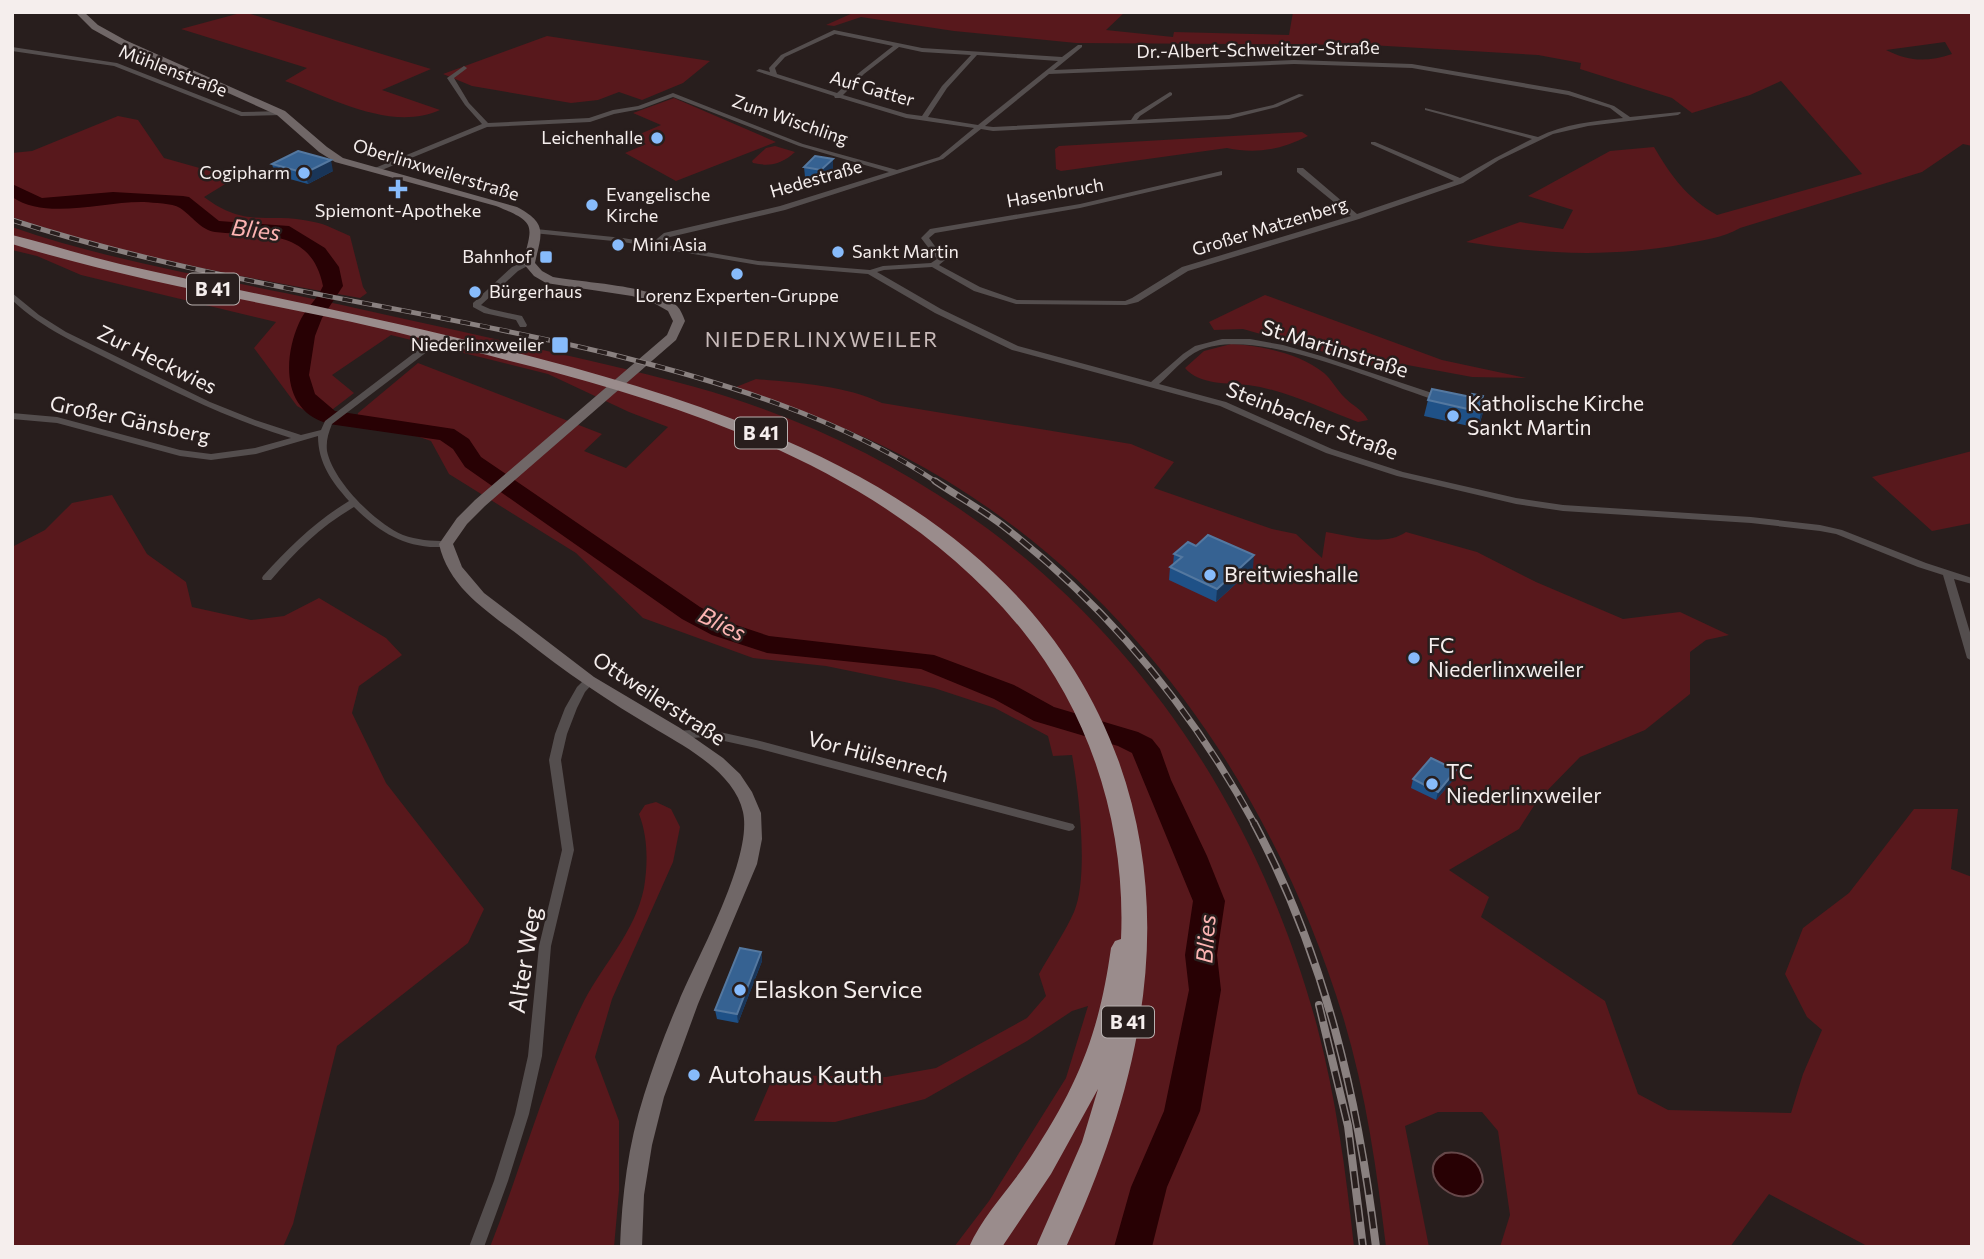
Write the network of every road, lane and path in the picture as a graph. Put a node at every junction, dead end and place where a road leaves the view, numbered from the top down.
1 (80, 12) edge
2 (897, 46) junction
3 (1080, 46) dead end
4 (12, 49) edge
5 (974, 56) junction
6 (1062, 59) junction
7 (464, 68) dead end
8 (759, 71) dead end
9 (1048, 72) junction
10 (774, 76) junction
11 (1170, 94) dead end
12 (1301, 95) dead end
13 (837, 97) junction
14 (1427, 109) dead end
15 (281, 113) junction
16 (1678, 113) dead end
17 (924, 119) junction
18 (1629, 119) junction
19 (1132, 124) junction
20 (485, 125) junction
21 (979, 128) junction
22 (1538, 138) junction
23 (1374, 143) dead end
24 (374, 170) junction
25 (1300, 170) dead end
26 (897, 172) junction
27 (1219, 173) dead end
28 (1460, 181) junction
29 (1356, 217) junction
30 (537, 231) junction
31 (12, 239) edge
32 (654, 245) junction
33 (529, 263) junction
34 (937, 263) junction
35 (870, 272) junction
36 (12, 295) edge
37 (523, 325) dead end
38 (429, 346) dead end
39 (1152, 386) junction
40 (1457, 402) edge
41 (12, 416) edge
42 (325, 428) junction
43 (298, 437) junction
44 (353, 503) junction
45 (446, 544) junction
46 (1948, 575) junction
47 (267, 578) dead end
48 (1972, 581) edge
49 (1972, 658) edge
50 (589, 682) junction
51 (677, 735) junction
52 (1115, 786) junction
53 (1069, 827) dead end
54 (476, 1247) edge
55 (631, 1247) edge
56 (984, 1247) edge
57 (1051, 1247) edge

1 - 15 main road, Oberlinxweilerstraße
2 - 5 street
2 - 10 street
2 - 13 street
3 - 6 street, Hedestraße
4 - 15 street, Mühlenstraße
5 - 6 street
5 - 17 street
6 - 9 street, Hedestraße
7 - 20 street
8 - 10 street, Auf Gatter
9 - 18 street, Dr.-Albert-Schweitzer-Straße
9 - 21 street, Hedestraße
10 - 13 street, Auf Gatter
11 - 19 street
12 - 19 street, Auf Gatter
13 - 17 street, Auf Gatter
14 - 22 street
15 - 24 main road, Oberlinxweilerstraße
16 - 18 street, Großer Matzenberg
17 - 21 street, Auf Gatter
18 - 22 street, Großer Matzenberg
19 - 21 street, Auf Gatter
20 - 24 street
20 - 26 street, Zum Wischling
21 - 26 street, Hedestraße
22 - 28 street, Großer Matzenberg
23 - 28 street
24 - 30 main road, Oberlinxweilerstraße
25 - 29 street
26 - 32 street, Hedestraße
27 - 34 street, Hasenbruch
28 - 29 street, Großer Matzenberg
29 - 34 street, Großer Matzenberg
30 - 32 street, Steinbacher Straße
30 - 33 main road
31 - 52 highway, B 41
32 - 35 street, Steinbacher Straße
33 - 37 street
33 - 45 main road
34 - 35 street
35 - 39 street, Steinbacher Straße
36 - 43 street, Zur Heckwies
38 - 42 street
39 - 40 street, St.Martinstraße
39 - 46 street, Steinbacher Straße
41 - 43 street, Großer Gänsberg
42 - 43 street, Großer Gänsberg
42 - 44 street
44 - 45 street
44 - 47 street
45 - 50 main road, Ottweilerstraße
46 - 48 street, Steinbacher Straße
46 - 49 street
50 - 51 main road, Ottweilerstraße
50 - 54 street, Alter Weg
51 - 53 street, Vor Hülsenrech
51 - 55 main road, Ottweilerstraße
52 - 56 highway
52 - 57 highway, B 41

